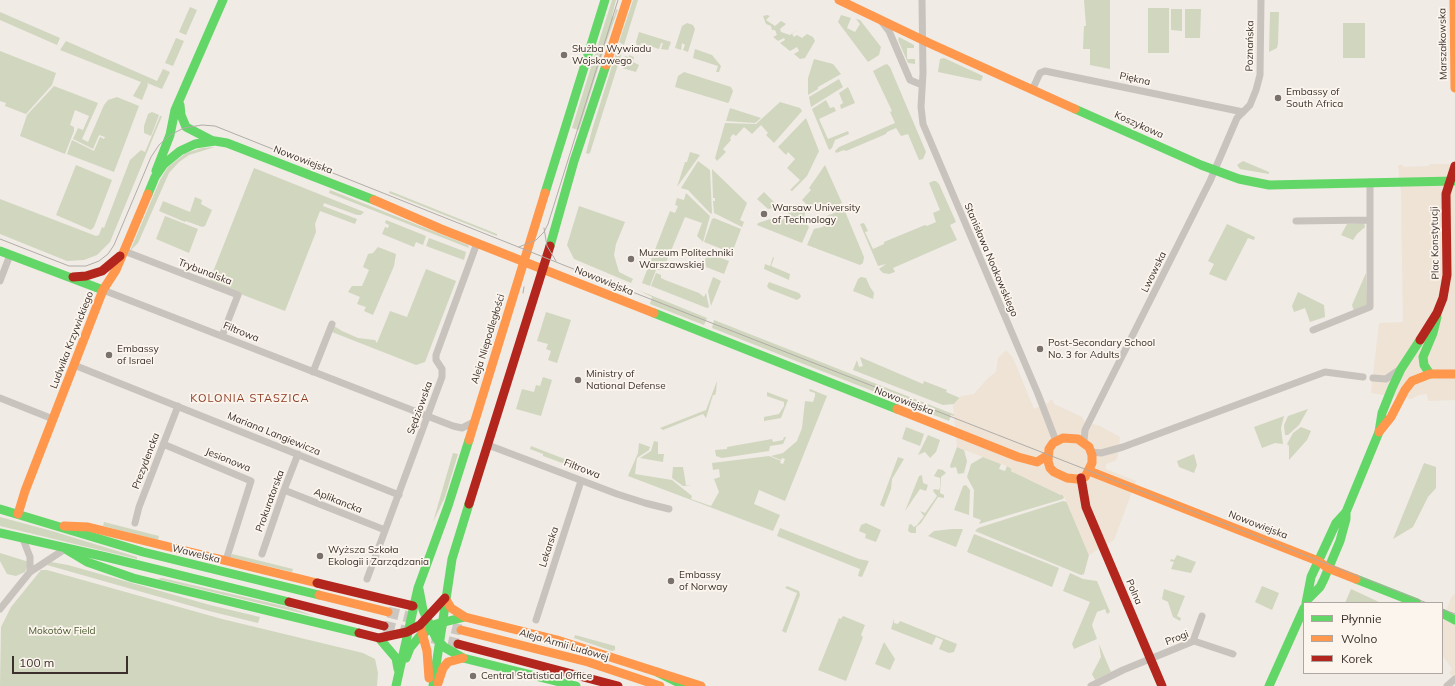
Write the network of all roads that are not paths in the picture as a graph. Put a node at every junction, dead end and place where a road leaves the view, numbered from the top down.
1 (223, 0) edge
2 (605, 0) edge
3 (627, 0) edge
4 (839, 0) edge
5 (922, 0) edge
6 (1261, 0) edge
7 (1454, 0) edge
8 (873, 15) junction
9 (923, 39) junction
10 (922, 85) junction
11 (1033, 88) junction
12 (1455, 88) edge
13 (180, 99) junction
14 (1243, 112) junction
15 (186, 127) junction
16 (170, 135) junction
17 (215, 141) junction
18 (182, 149) junction
19 (1455, 166) edge
20 (1215, 170) junction
21 (155, 177) junction
22 (1453, 181) edge
23 (1370, 182) junction
24 (1369, 220) junction
25 (1296, 221) dead end
26 (477, 243) junction
27 (0, 251) edge
28 (124, 251) junction
29 (10, 255) junction
30 (524, 261) junction
31 (543, 268) junction
32 (64, 276) junction
33 (0, 281) edge
34 (103, 290) junction
35 (1437, 313) junction
36 (332, 324) dead end
37 (1313, 330) dead end
38 (222, 336) junction
39 (74, 365) junction
40 (1401, 369) junction
41 (313, 372) junction
42 (1430, 374) junction
43 (1455, 374) edge
44 (1362, 377) dead end
45 (1373, 378) dead end
46 (0, 398) edge
47 (178, 406) junction
48 (427, 416) junction
49 (53, 419) junction
50 (474, 422) junction
51 (1379, 432) junction
52 (1056, 441) junction
53 (1084, 441) junction
54 (163, 444) junction
55 (488, 445) junction
56 (1091, 452) junction
57 (298, 454) junction
58 (1048, 455) junction
59 (1018, 457) junction
60 (1051, 470) junction
61 (1089, 471) junction
62 (1067, 478) junction
63 (1081, 478) junction
64 (581, 481) junction
65 (284, 490) junction
66 (399, 495) junction
67 (1086, 507) junction
68 (0, 509) edge
69 (669, 509) dead end
70 (1346, 512) junction
71 (18, 514) junction
72 (135, 523) dead end
73 (57, 526) junction
74 (385, 530) junction
75 (0, 533) edge
76 (23, 539) junction
77 (65, 549) junction
78 (262, 554) dead end
79 (226, 560) junction
80 (1318, 560) junction
81 (1328, 568) junction
82 (30, 572) junction
83 (367, 579) dead end
84 (418, 588) junction
85 (445, 598) junction
86 (1308, 600) edge
87 (1414, 602) edge
88 (413, 606) junction
89 (0, 609) edge
90 (1303, 610) edge
91 (388, 612) tunnel mouth
92 (1443, 614) edge
93 (1202, 616) dead end
94 (465, 617) junction
95 (427, 618) junction
96 (536, 620) dead end
97 (1455, 620) edge
98 (441, 623) junction
99 (384, 626) tunnel mouth
100 (431, 628) junction
101 (421, 630) junction
102 (461, 630) tunnel mouth
103 (407, 632) junction
104 (379, 638) junction
105 (439, 641) junction
106 (1193, 642) junction
107 (458, 644) tunnel mouth
108 (1233, 654) dead end
109 (463, 658) junction
110 (1151, 659) junction
111 (657, 672) junction
112 (398, 674) junction
113 (1455, 679) edge
114 (396, 686) edge
115 (429, 686) edge
116 (433, 686) edge
117 (437, 686) edge
118 (576, 686) edge
119 (618, 686) edge
120 (660, 686) edge
121 (685, 686) edge
122 (701, 686) edge
123 (1091, 686) edge
124 (1162, 686) edge
125 (1269, 686) edge
126 (1447, 686) edge

1 - 13 main road, Ludwika Krzywickiego
2 - 30 main road, Aleja Niepodległości
3 - 31 main road
4 - 8 main road, Koszykowa
5 - 9 street, Stanisława Noakowskiego
6 - 14 street, Poznańska
7 - 12 main road, Marszałkowska
8 - 9 main road, Koszykowa
8 - 10 street
9 - 10 street, Stanisława Noakowskiego
9 - 11 main road, Koszykowa
10 - 52 street, Stanisława Noakowskiego
11 - 14 street, Piękna
11 - 20 main road, Koszykowa
13 - 15 main road
13 - 16 main road, Ludwika Krzywickiego
14 - 20 street, Lwowska
15 - 17 main road
15 - 18 main road
16 - 18 main road
16 - 21 main road, Ludwika Krzywickiego
17 - 18 main road, Nowowiejska
17 - 26 main road, Nowowiejska
18 - 21 main road, Ludwika Krzywickiego
19 - 22 main road
20 - 23 main road, Koszykowa
20 - 53 street, Lwowska
21 - 28 main road, Ludwika Krzywickiego
22 - 23 main road, Koszykowa
22 - 35 main road, Plac Konstytucji
23 - 24 street
24 - 25 street
24 - 37 street
26 - 30 main road, Nowowiejska
26 - 48 street, Sędziowska
27 - 29 main road, Filtrowa
28 - 32 main road
28 - 34 main road, Ludwika Krzywickiego
28 - 38 street, Trybunalska
29 - 32 main road, Filtrowa
29 - 33 street
30 - 31 main road, Nowowiejska
30 - 50 main road, Aleja Niepodległości
31 - 55 main road
31 - 59 main road, Nowowiejska
32 - 34 main road, Filtrowa
34 - 38 street, Filtrowa
34 - 39 main road, Ludwika Krzywickiego
35 - 40 main road, Plac Konstytucji
35 - 42 main road
36 - 41 street
38 - 41 street, Filtrowa
39 - 47 street, Mariana Langiewicza
39 - 49 main road, Ludwika Krzywickiego
40 - 45 street
40 - 51 main road, Plac Konstytucji
41 - 48 street, Filtrowa
42 - 43 main road
42 - 51 main road
44 - 56 street
46 - 49 street
47 - 54 street, Prezydencka
47 - 57 street, Mariana Langiewicza
48 - 50 street, Filtrowa
48 - 66 street, Sędziowska
49 - 71 main road, Ludwika Krzywickiego
50 - 84 main road, Aleja Niepodległości
51 - 70 main road
52 - 53 main road
52 - 58 main road
53 - 56 main road
54 - 72 street, Prezydencka
54 - 79 street, Jesionowa
55 - 64 street, Filtrowa
55 - 85 main road
56 - 61 main road
57 - 65 street, Prokuratorska
57 - 66 street, Mariana Langiewicza
58 - 59 main road, Nowowiejska
58 - 60 main road
59 - 60 main road, Nowowiejska
60 - 62 main road
61 - 63 main road
61 - 80 main road, Nowowiejska
62 - 63 main road
62 - 67 main road, Polna
63 - 67 main road, Polna
64 - 69 street, Filtrowa
64 - 96 street, Lekarska
65 - 74 street, Aplikancka
65 - 78 street, Prokuratorska
66 - 74 street, Sędziowska
67 - 110 main road, Polna
68 - 71 main road, Wawelska
70 - 80 main road
70 - 81 main road
71 - 73 main road, Wawelska
73 - 79 main road
73 - 91 main road, Wawelska
74 - 83 street, Sędziowska
75 - 76 main road
76 - 77 main road
76 - 82 street
77 - 82 street
77 - 99 main road
77 - 104 main road
79 - 88 main road
80 - 81 main road, Nowowiejska
80 - 86 main road
81 - 86 main road
81 - 87 main road, Nowowiejska
82 - 89 street
84 - 88 main road, Aleja Niepodległości
84 - 95 main road
85 - 94 main road
85 - 95 main road
85 - 98 main road
88 - 101 main road
88 - 103 main road, Aleja Niepodległości
90 - 125 main road
92 - 97 main road
93 - 106 street
94 - 98 main road
94 - 111 main road
95 - 100 main road
95 - 101 main road
98 - 100 main road
98 - 105 main road
100 - 101 main road
100 - 105 main road
101 - 103 main road
101 - 112 main road
101 - 115 main road
102 - 120 main road, Aleja Armii Ludowej
103 - 104 main road
103 - 112 main road, Aleja Niepodległości
104 - 112 main road
105 - 109 main road
105 - 116 main road
106 - 108 street, Progi
106 - 110 street, Progi
107 - 119 main road
109 - 117 main road
109 - 118 main road
110 - 123 street, Progi
110 - 124 main road, Polna
111 - 121 main road
111 - 122 main road
112 - 114 main road, Aleja Niepodległości
113 - 126 street

